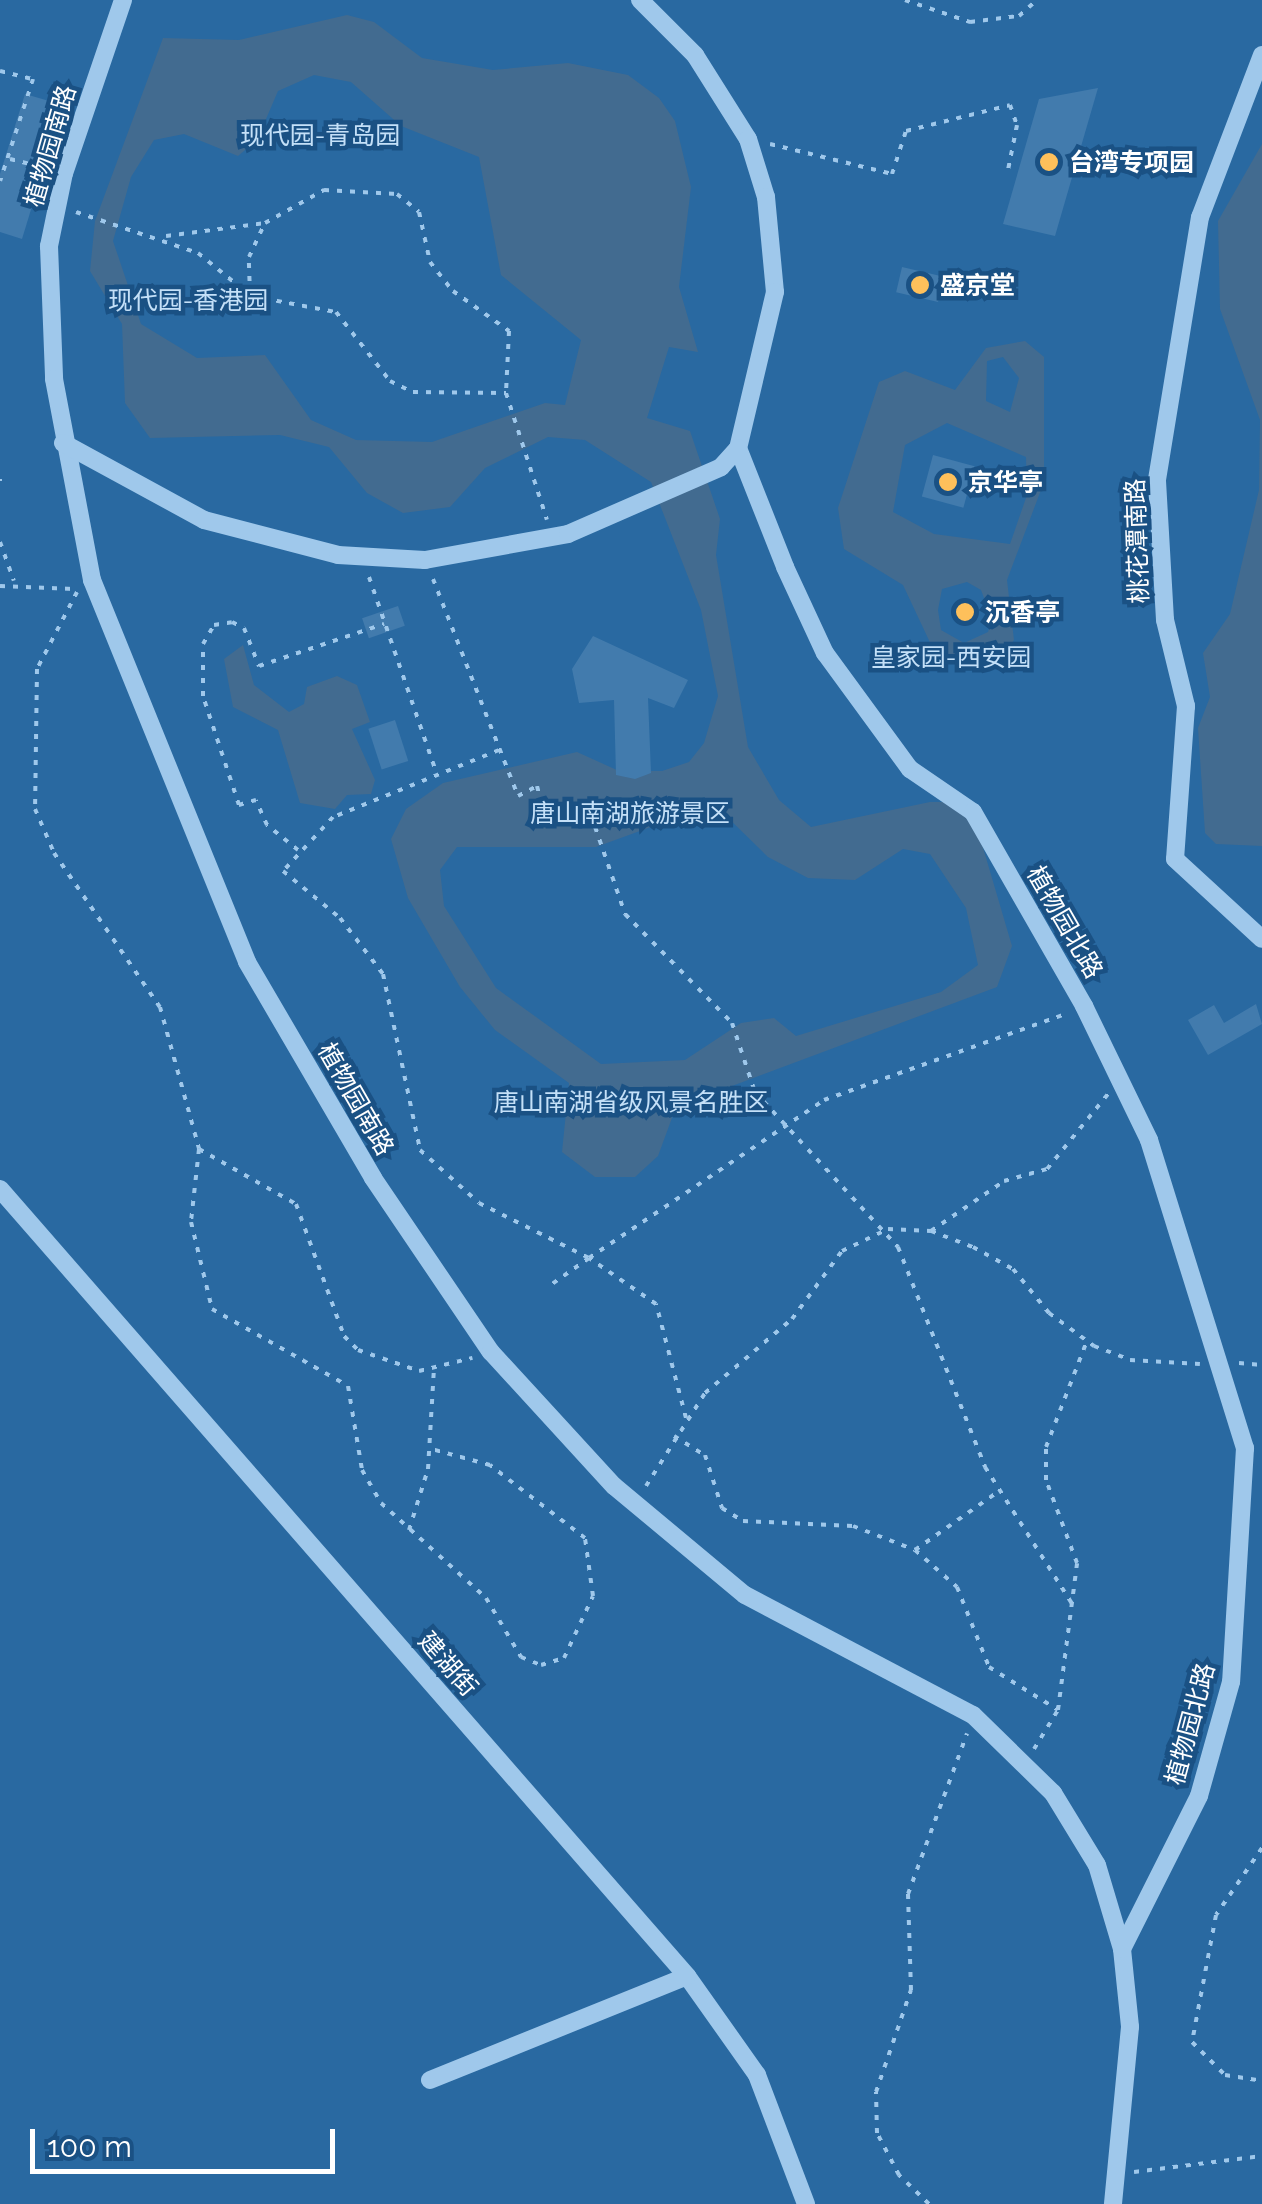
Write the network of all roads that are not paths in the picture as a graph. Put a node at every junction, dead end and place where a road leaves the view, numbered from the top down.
1 (123, 0) edge
2 (640, 0) edge
3 (1262, 55) edge
4 (64, 443) junction
5 (738, 448) junction
6 (1262, 939) edge
7 (0, 1189) edge
8 (1122, 1949) junction
9 (688, 1976) junction
10 (430, 2080) dead end
11 (806, 2204) edge
12 (1114, 2204) edge

1 - 4 street, 植物园南路
2 - 5 street
3 - 6 street, 桃花潭南路
4 - 5 street
4 - 8 street, 植物园南路
5 - 8 street, 植物园北路
7 - 9 street, 建湖街
8 - 12 street, 植物园南路
9 - 10 street
9 - 11 street, 建湖街

